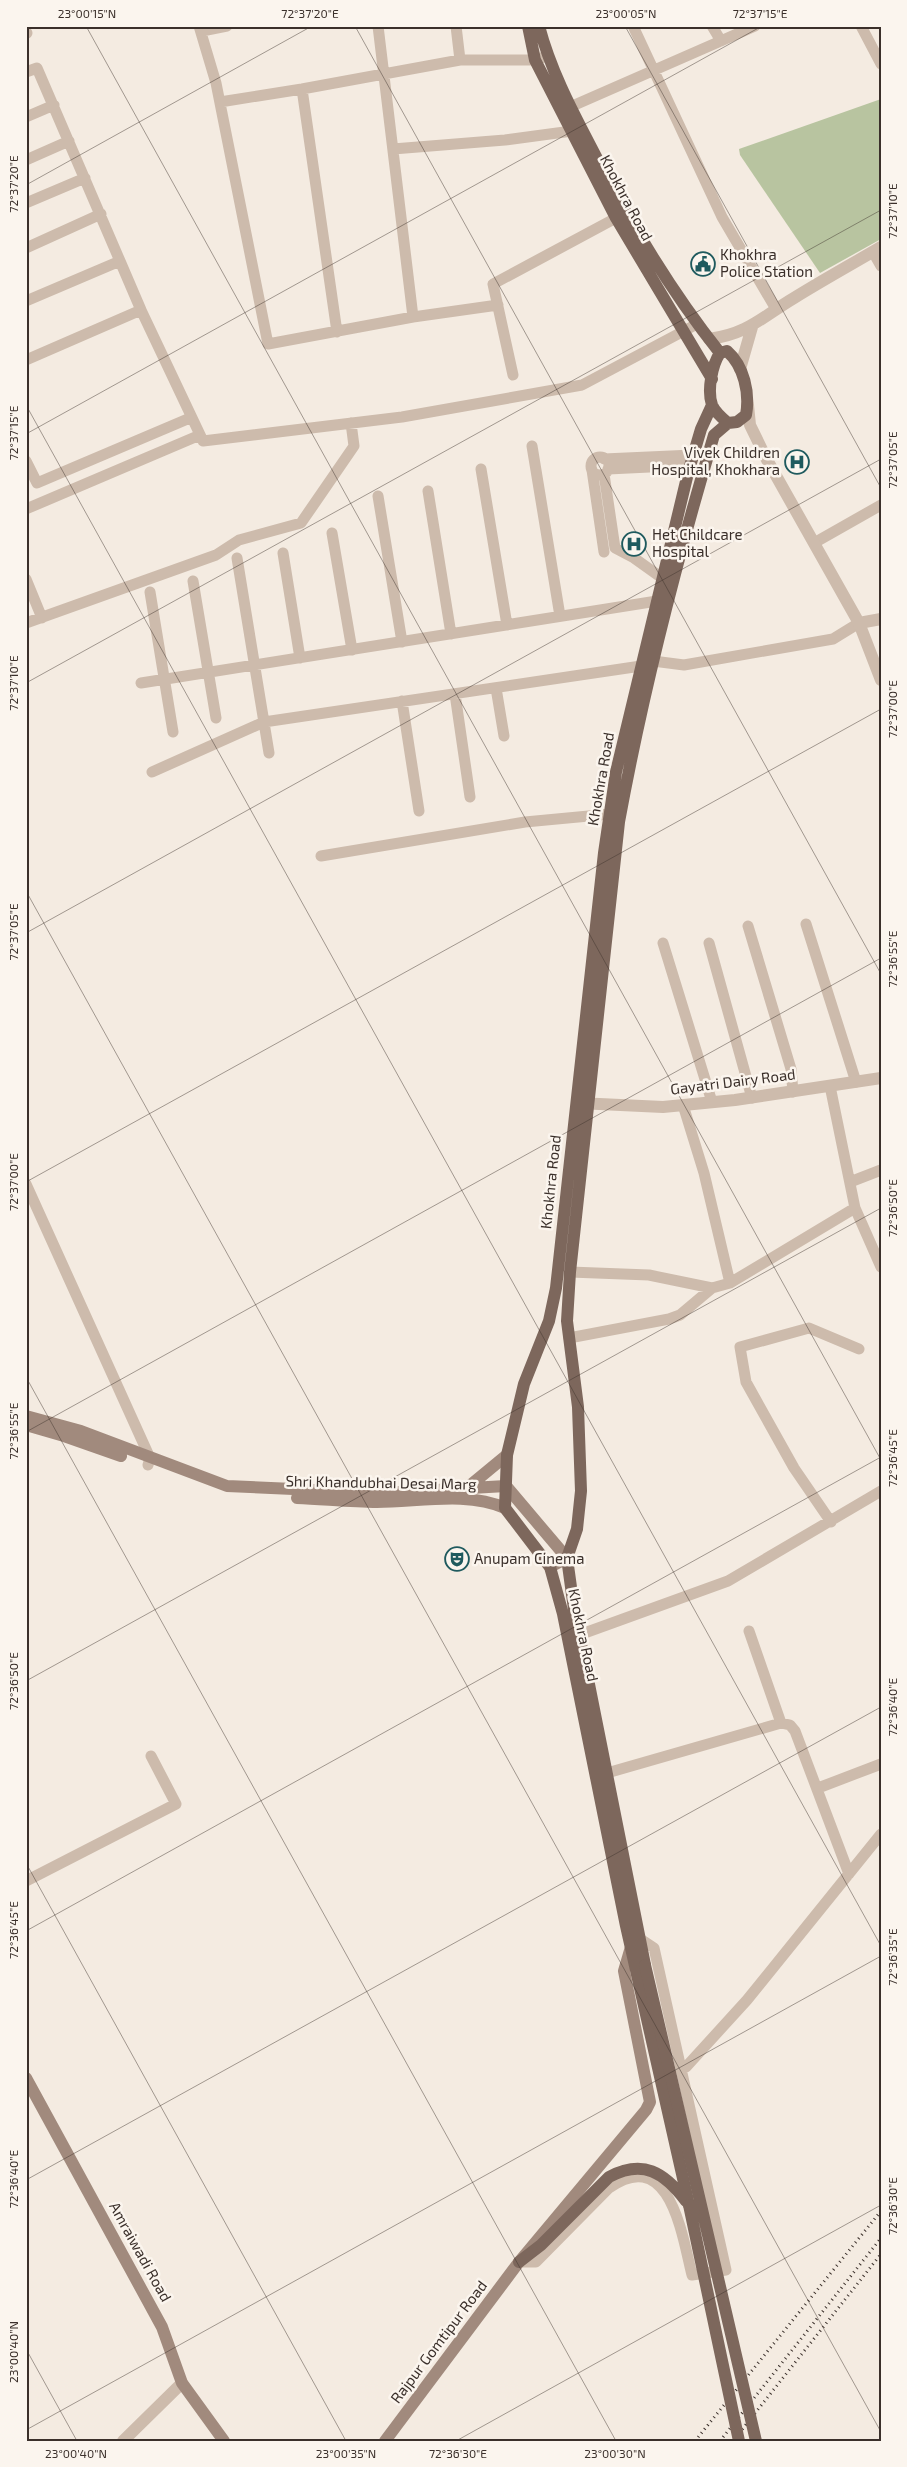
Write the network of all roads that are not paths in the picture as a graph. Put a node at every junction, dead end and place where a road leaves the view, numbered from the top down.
1 (227, 26) edge
2 (378, 26) edge
3 (456, 26) edge
4 (528, 26) edge
5 (539, 26) edge
6 (632, 26) edge
7 (712, 26) edge
8 (755, 26) edge
9 (861, 26) edge
10 (200, 29) edge
11 (720, 41) junction
12 (548, 56) junction
13 (460, 60) junction
14 (535, 60) junction
15 (881, 64) edge
16 (654, 70) junction
17 (26, 72) edge
18 (384, 73) junction
19 (302, 89) junction
20 (220, 102) junction
21 (54, 105) junction
22 (570, 107) junction
23 (26, 117) edge
24 (572, 131) junction
25 (70, 141) junction
26 (393, 149) junction
27 (26, 160) edge
28 (85, 178) junction
29 (26, 203) edge
30 (101, 214) junction
31 (616, 218) junction
32 (26, 248) edge
33 (877, 249) edge
34 (120, 261) junction
35 (881, 266) edge
36 (26, 301) edge
37 (498, 304) junction
38 (776, 309) junction
39 (141, 310) junction
40 (413, 317) junction
41 (697, 324) junction
42 (752, 327) junction
43 (336, 332) junction
44 (684, 332) junction
45 (709, 339) junction
46 (720, 353) junction
47 (26, 360) edge
48 (740, 369) junction
49 (513, 375) dead end
50 (712, 378) junction
51 (748, 402) junction
52 (712, 405) junction
53 (190, 418) junction
54 (733, 422) junction
55 (351, 423) junction
56 (200, 435) junction
57 (532, 446) dead end
58 (766, 458) junction
59 (692, 460) junction
60 (26, 461) edge
61 (605, 467) junction
62 (481, 469) dead end
63 (428, 491) dead end
64 (378, 496) dead end
65 (881, 505) edge
66 (26, 509) edge
67 (332, 533) dead end
68 (814, 543) junction
69 (604, 552) dead end
70 (283, 553) dead end
71 (237, 558) dead end
72 (662, 578) junction
73 (26, 579) edge
74 (193, 581) dead end
75 (150, 592) dead end
76 (657, 601) junction
77 (560, 616) junction
78 (42, 618) junction
79 (881, 619) edge
80 (26, 623) edge
81 (859, 624) junction
82 (507, 625) junction
83 (451, 634) junction
84 (402, 642) junction
85 (352, 650) junction
86 (300, 658) junction
87 (647, 664) junction
88 (255, 665) junction
89 (208, 673) junction
90 (164, 680) junction
91 (881, 680) edge
92 (141, 684) dead end
93 (496, 688) junction
94 (455, 694) junction
95 (402, 701) junction
96 (216, 718) dead end
97 (264, 722) junction
98 (173, 732) dead end
99 (504, 736) dead end
100 (269, 753) dead end
101 (152, 772) dead end
102 (470, 797) dead end
103 (419, 811) dead end
104 (610, 814) junction
105 (321, 856) dead end
106 (806, 924) dead end
107 (748, 926) dead end
108 (663, 943) dead end
109 (709, 943) dead end
110 (881, 1078) edge
111 (856, 1082) junction
112 (830, 1086) junction
113 (793, 1092) junction
114 (752, 1098) junction
115 (712, 1102) junction
116 (583, 1103) junction
117 (683, 1105) junction
118 (881, 1170) edge
119 (850, 1182) junction
120 (26, 1184) edge
121 (855, 1208) junction
122 (881, 1267) edge
123 (570, 1272) junction
124 (730, 1283) junction
125 (712, 1288) junction
126 (549, 1321) junction
127 (567, 1321) junction
128 (569, 1338) junction
129 (858, 1349) dead end
130 (26, 1416) edge
131 (26, 1426) edge
132 (507, 1455) junction
133 (149, 1462) junction
134 (506, 1486) junction
135 (467, 1488) junction
136 (881, 1491) edge
137 (505, 1508) junction
138 (830, 1522) junction
139 (567, 1558) junction
140 (550, 1567) junction
141 (749, 1631) dead end
142 (579, 1635) junction
143 (781, 1723) junction
144 (151, 1756) dead end
145 (881, 1764) edge
146 (606, 1773) junction
147 (818, 1788) junction
148 (881, 1834) edge
149 (849, 1874) junction
150 (26, 1881) edge
151 (635, 1939) junction
152 (640, 1966) junction
153 (686, 2066) dead end
154 (26, 2078) edge
155 (689, 2205) junction
156 (519, 2262) junction
157 (182, 2382) junction
158 (123, 2441) edge
159 (224, 2441) edge
160 (385, 2441) edge
161 (739, 2441) edge
162 (756, 2441) edge

1 - 10 street
2 - 18 street
3 - 13 street
4 - 14 main road, Khokhra Road
5 - 12 main road, Khokhra Road
6 - 16 street
7 - 11 street
8 - 11 street
9 - 15 street
10 - 20 street
11 - 16 street
12 - 14 street
12 - 22 main road, Khokhra Road
13 - 14 street
13 - 18 street
14 - 24 main road, Khokhra Road
16 - 22 street
16 - 38 street
17 - 21 street
18 - 19 street
18 - 26 street
19 - 20 street
19 - 43 street
20 - 43 street
21 - 23 street
21 - 25 street
22 - 41 main road, Khokhra Road
24 - 26 street
24 - 31 main road, Khokhra Road
25 - 27 street
25 - 28 street
26 - 40 street
28 - 29 street
28 - 30 street
30 - 32 street
30 - 34 street
31 - 37 street
31 - 44 main road, Khokhra Road
33 - 35 street
33 - 38 street
34 - 36 street
34 - 39 street
37 - 40 street
37 - 49 street
38 - 42 street
39 - 47 street
39 - 53 street
40 - 43 street
41 - 44 street
41 - 45 main road, Khokhra Road
42 - 45 street
42 - 48 street
44 - 50 main road, Khokhra Road
44 - 55 street
45 - 46 main road, Khokhra Road
46 - 48 main road, Khokhra Road
46 - 50 main road
48 - 51 main road
50 - 52 main road
51 - 54 main road, Khokhra Road
51 - 58 street
52 - 54 main road
52 - 59 main road, Khokhra Road
53 - 56 street
53 - 60 street
54 - 58 street
54 - 87 main road, Khokhra Road
55 - 56 street
55 - 78 street
56 - 66 street
57 - 77 street
58 - 68 street
59 - 61 street
59 - 72 main road, Khokhra Road
61 - 69 street
61 - 72 street
62 - 82 street
63 - 83 street
64 - 84 street
65 - 68 street
67 - 85 street
68 - 81 street
70 - 86 street
71 - 88 street
72 - 76 main road, Khokhra Road
73 - 78 street
74 - 89 street
75 - 90 street
76 - 77 street
76 - 87 main road, Khokhra Road
77 - 82 street
78 - 80 street
79 - 81 street
81 - 87 street
81 - 91 street
82 - 83 street
83 - 84 street
84 - 85 street
85 - 86 street
86 - 88 street
87 - 93 street
87 - 104 main road, Khokhra Road
87 - 116 main road, Khokhra Road
88 - 89 street
88 - 97 street
89 - 90 street
89 - 96 street
90 - 92 street
90 - 98 street
93 - 94 street
93 - 99 street
94 - 95 street
94 - 102 street
95 - 97 street
95 - 103 street
97 - 100 street
97 - 101 street
104 - 105 street
104 - 116 main road, Khokhra Road
106 - 111 street
107 - 113 street
108 - 115 street
109 - 114 street
110 - 111 street, Gayatri Dairy Road
111 - 112 street, Gayatri Dairy Road
112 - 113 street, Gayatri Dairy Road
112 - 119 street
113 - 114 street, Gayatri Dairy Road
114 - 115 street, Gayatri Dairy Road
115 - 117 street, Gayatri Dairy Road
116 - 117 street, Gayatri Dairy Road
116 - 123 main road, Khokhra Road
116 - 126 main road, Khokhra Road
117 - 124 street
118 - 119 street
119 - 121 street
120 - 133 street
121 - 122 street
121 - 124 street
123 - 125 street
123 - 127 main road, Khokhra Road
124 - 125 street
125 - 128 street
126 - 127 main road
126 - 132 main road, Khokhra Road
127 - 128 main road, Khokhra Road
128 - 139 main road, Khokhra Road
129 - 138 street
130 - 133 main road, Shri Khandubhai Desai Marg
131 - 133 main road, Shri Khandubhai Desai Marg
132 - 134 main road, Khokhra Road
132 - 135 main road, Shri Khandubhai Desai Marg
133 - 135 main road, Shri Khandubhai Desai Marg
133 - 137 main road, Shri Khandubhai Desai Marg
134 - 135 main road, Shri Khandubhai Desai Marg
134 - 137 main road, Khokhra Road
134 - 139 main road
136 - 138 street
137 - 140 main road, Khokhra Road
138 - 142 street
139 - 140 main road
139 - 142 main road, Khokhra Road
140 - 151 main road, Khokhra Road
141 - 143 street
142 - 146 main road, Khokhra Road
143 - 146 street
143 - 147 street
144 - 150 street
145 - 147 street
146 - 151 main road, Khokhra Road
147 - 149 street
148 - 149 street
149 - 153 street
151 - 152 main road, Khokhra Road
151 - 156 main road, Rajpur Gomtipur Road
151 - 156 street
152 - 155 main road
152 - 162 main road, bridge
154 - 157 main road, Amraiwadi Road
155 - 156 main road
155 - 161 main road, bridge
156 - 160 main road, Rajpur Gomtipur Road
157 - 158 street
157 - 159 main road, Amraiwadi Road

